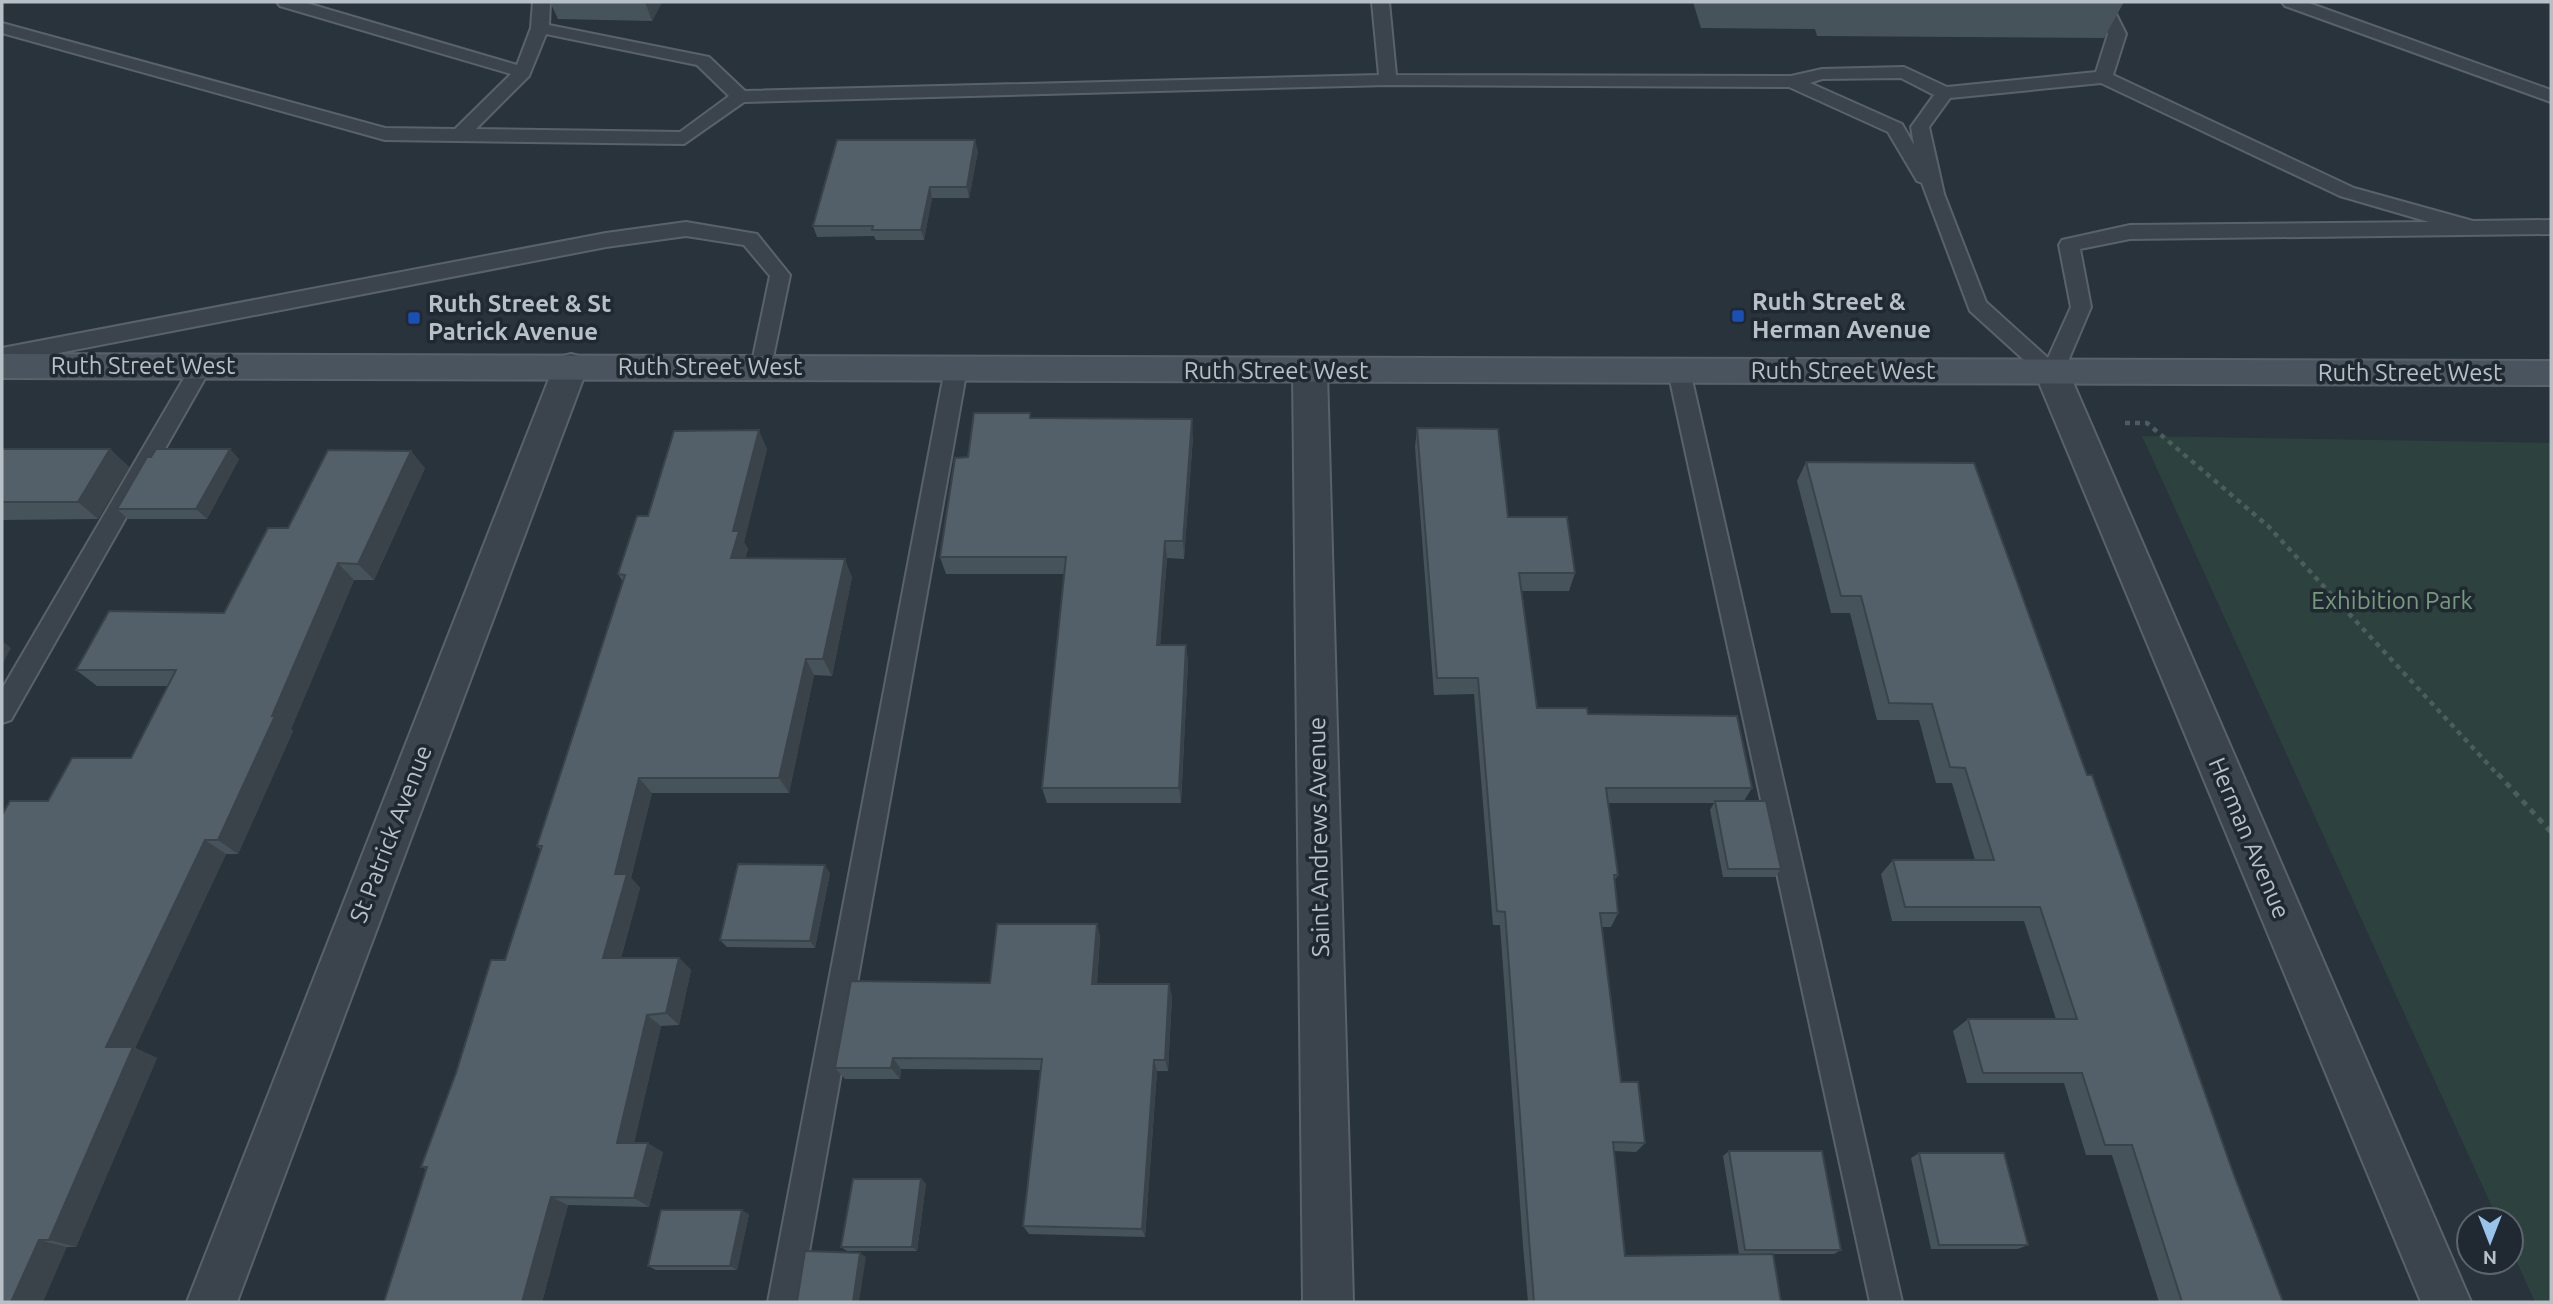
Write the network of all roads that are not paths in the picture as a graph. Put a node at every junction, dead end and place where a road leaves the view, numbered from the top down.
1 (286, 2) edge
2 (542, 2) edge
3 (1380, 2) edge
4 (2102, 2) edge
5 (2291, 2) edge
6 (2, 28) edge
7 (540, 28) junction
8 (523, 72) junction
9 (2103, 77) junction
10 (1388, 80) junction
11 (1791, 82) junction
12 (1944, 93) junction
13 (2551, 96) edge
14 (740, 97) junction
15 (460, 135) junction
16 (1934, 194) junction
17 (2473, 228) junction
18 (2551, 228) edge
19 (2, 356) edge
20 (2, 366) edge
21 (201, 366) junction
22 (572, 366) junction
23 (762, 367) junction
24 (956, 369) junction
25 (1679, 370) junction
26 (1310, 372) junction
27 (2052, 373) junction
28 (2551, 373) edge
29 (2, 712) edge
30 (212, 1302) edge
31 (784, 1302) edge
32 (1328, 1302) edge
33 (1886, 1302) edge
34 (2446, 1302) edge

1 - 8 lane
2 - 7 lane
3 - 10 lane
4 - 9 lane
5 - 13 lane
6 - 15 lane
7 - 8 lane
7 - 14 lane
8 - 15 lane
9 - 12 lane
9 - 17 lane
10 - 11 lane
10 - 14 lane
11 - 12 lane
11 - 16 lane
12 - 16 lane
14 - 15 lane
16 - 27 lane
17 - 18 lane
17 - 27 lane
19 - 23 lane
20 - 21 street, Ruth Street West
21 - 22 street, Ruth Street West
21 - 29 lane
22 - 23 street, Ruth Street West
22 - 30 street, St Patrick Avenue
23 - 24 street, Ruth Street West
24 - 26 street, Ruth Street West
24 - 31 lane
25 - 26 street, Ruth Street West
25 - 27 street, Ruth Street West
25 - 33 lane
26 - 32 street, Saint Andrews Avenue
27 - 28 street, Ruth Street West
27 - 34 street, Herman Avenue

